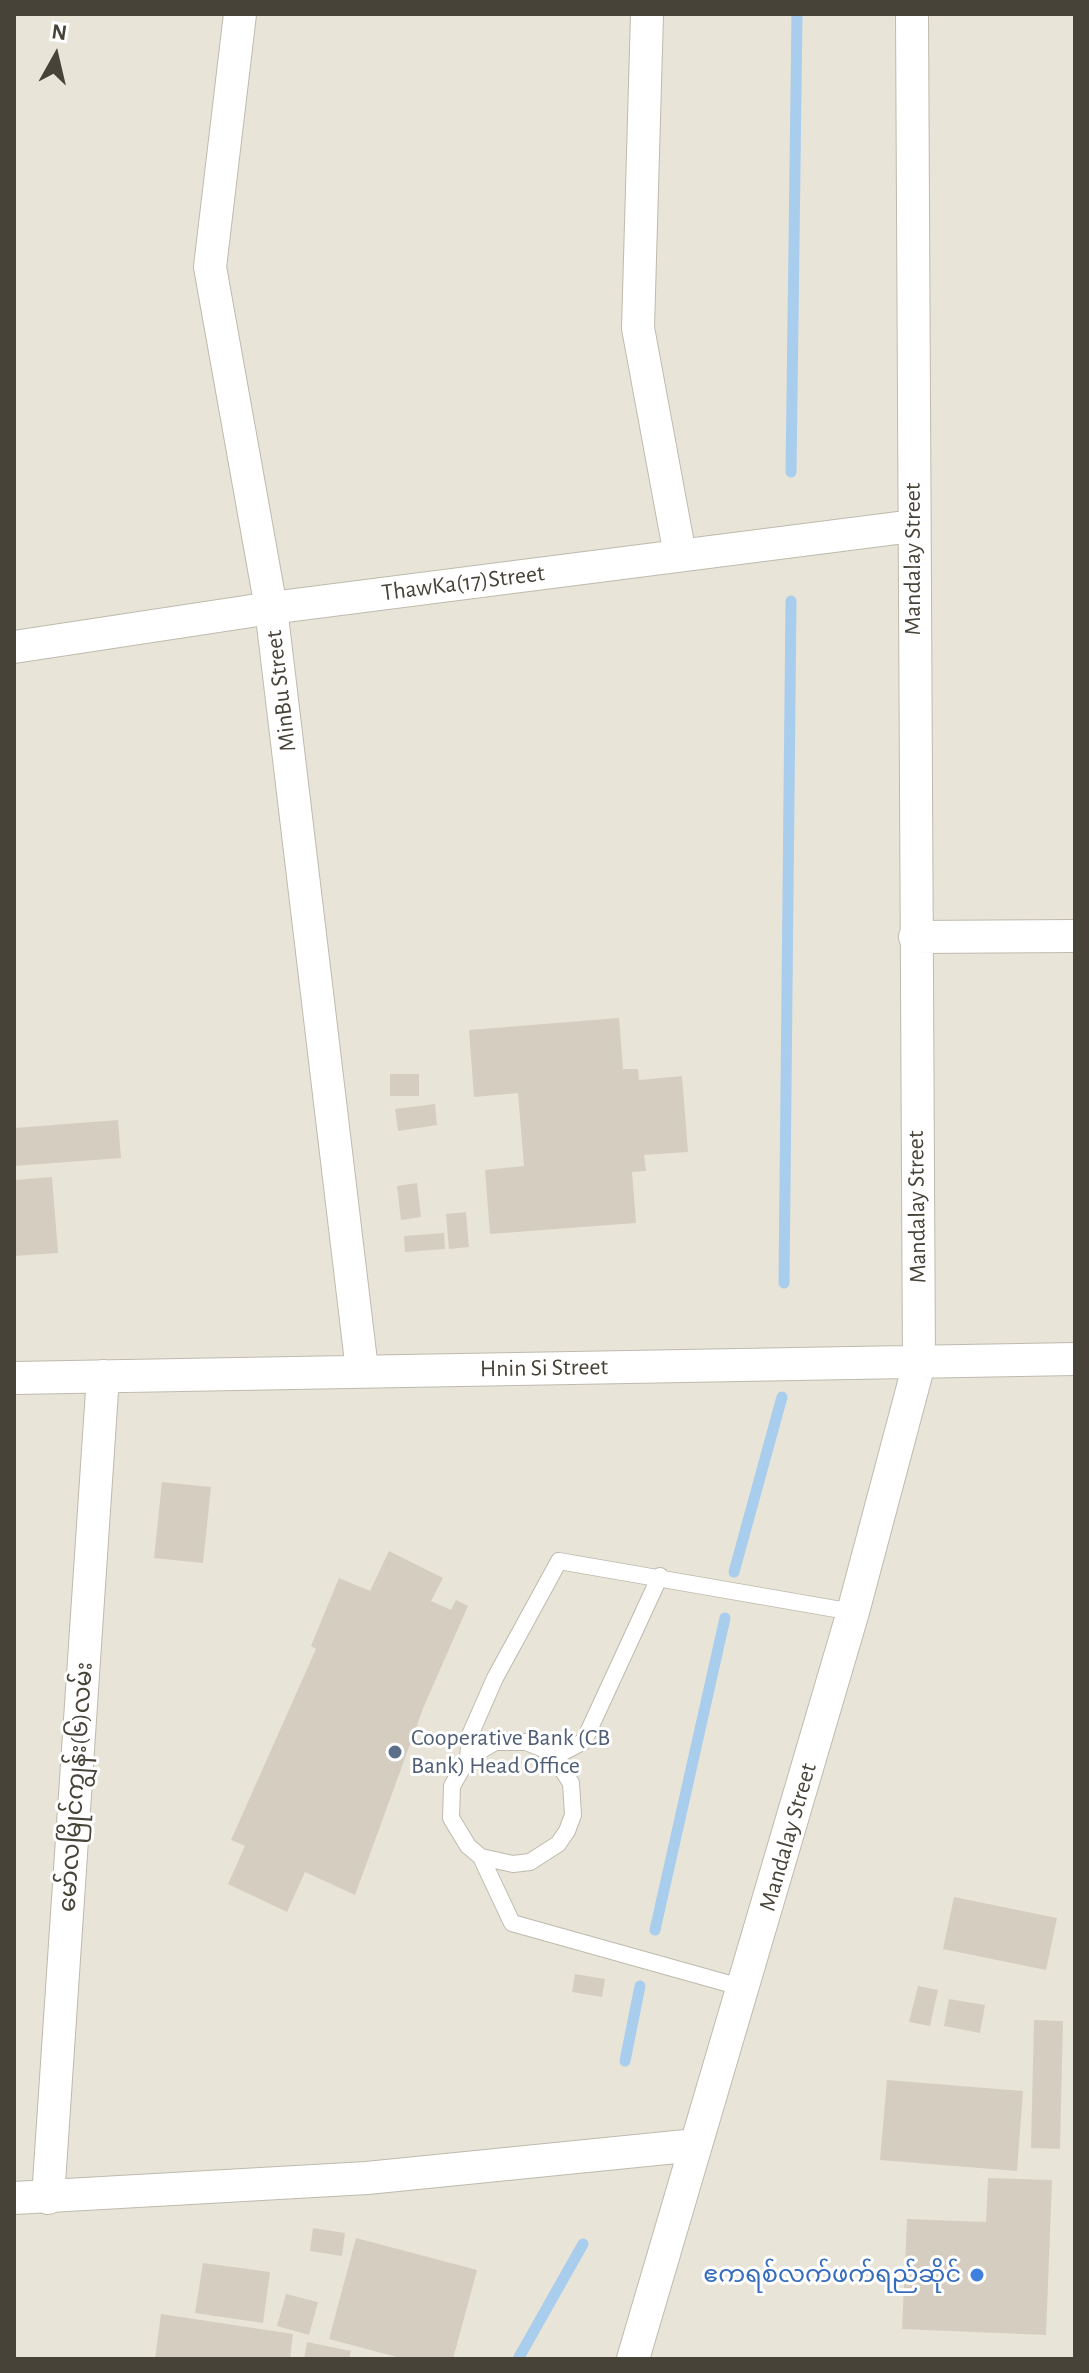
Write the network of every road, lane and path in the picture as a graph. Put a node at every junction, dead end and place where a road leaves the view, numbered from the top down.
1 (240, 14) edge
2 (647, 14) edge
3 (912, 14) edge
4 (913, 526) junction
5 (680, 555) junction
6 (271, 608) junction
7 (14, 647) edge
8 (1075, 936) edge
9 (915, 937) junction
10 (1075, 1359) edge
11 (919, 1364) junction
12 (362, 1370) junction
13 (103, 1376) junction
14 (14, 1378) edge
15 (660, 1576) junction
16 (853, 1612) junction
17 (554, 1757) junction
18 (468, 1758) junction
19 (481, 1857) junction
20 (744, 1988) junction
21 (696, 2145) junction
22 (14, 2198) edge
23 (48, 2198) junction
24 (633, 2359) edge

1 - 6 street, MinBu Street
2 - 5 street
3 - 4 street, Mandalay Street
4 - 5 street, ThawKa(17)Street
4 - 9 street, Mandalay Street
5 - 6 street, ThawKa(17)Street
6 - 7 street, ThawKa(17)Street
6 - 12 street, MinBu Street
8 - 9 street
9 - 11 street, Mandalay Street
10 - 11 street, Hnin Si Street
11 - 12 street, Hnin Si Street
11 - 16 street, Mandalay Street
12 - 13 street, Hnin Si Street
13 - 14 street, Hnin Si Street
13 - 23 street, မော်လမြိုင်ကျွန်း(၆)လမ်း
15 - 16 lane
15 - 17 lane
15 - 18 lane
16 - 20 street, Mandalay Street
17 - 18 lane
17 - 19 lane
18 - 19 lane
19 - 20 lane
20 - 21 street, Mandalay Street
21 - 23 street
21 - 24 street, Mandalay Street
22 - 23 street

